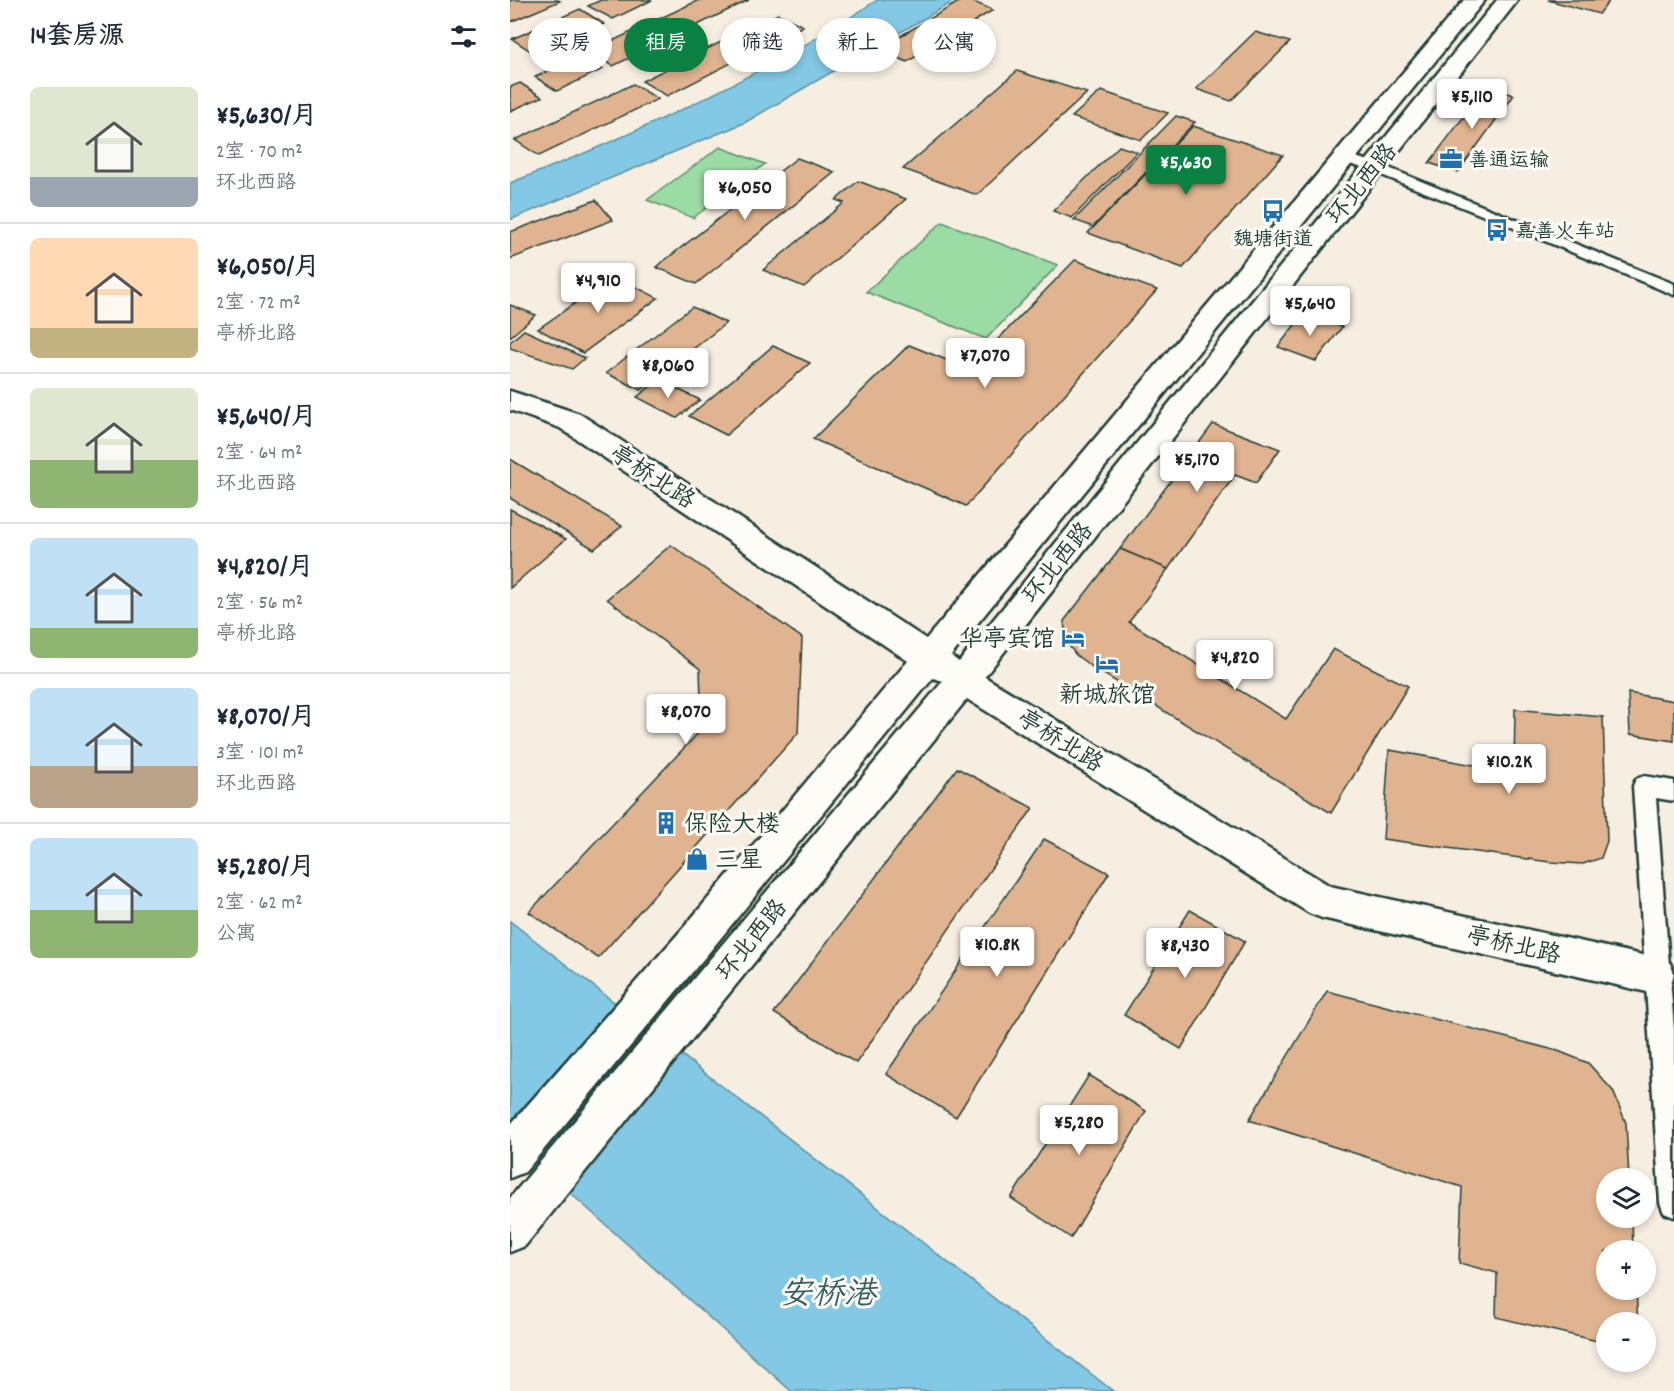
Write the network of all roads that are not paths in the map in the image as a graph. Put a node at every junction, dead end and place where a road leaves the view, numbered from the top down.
1 (1475, 0) edge
2 (1508, 0) edge
3 (1345, 158) junction
4 (1374, 167) junction
5 (1674, 290) edge
6 (510, 400) edge
7 (929, 658) junction
8 (963, 680) junction
9 (1674, 791) edge
10 (1656, 976) junction
11 (510, 1157) edge
12 (1674, 1203) edge
13 (510, 1231) edge

1 - 3 street, 环北西路
2 - 4 street, 环北西路
3 - 4 lane
3 - 7 street, 环北西路
4 - 5 lane
4 - 8 street, 环北西路
6 - 7 street, 亭桥北路
7 - 8 street, 亭桥北路
7 - 11 street, 环北西路
8 - 10 street, 亭桥北路
8 - 13 street, 环北西路
9 - 10 lane
10 - 12 lane

